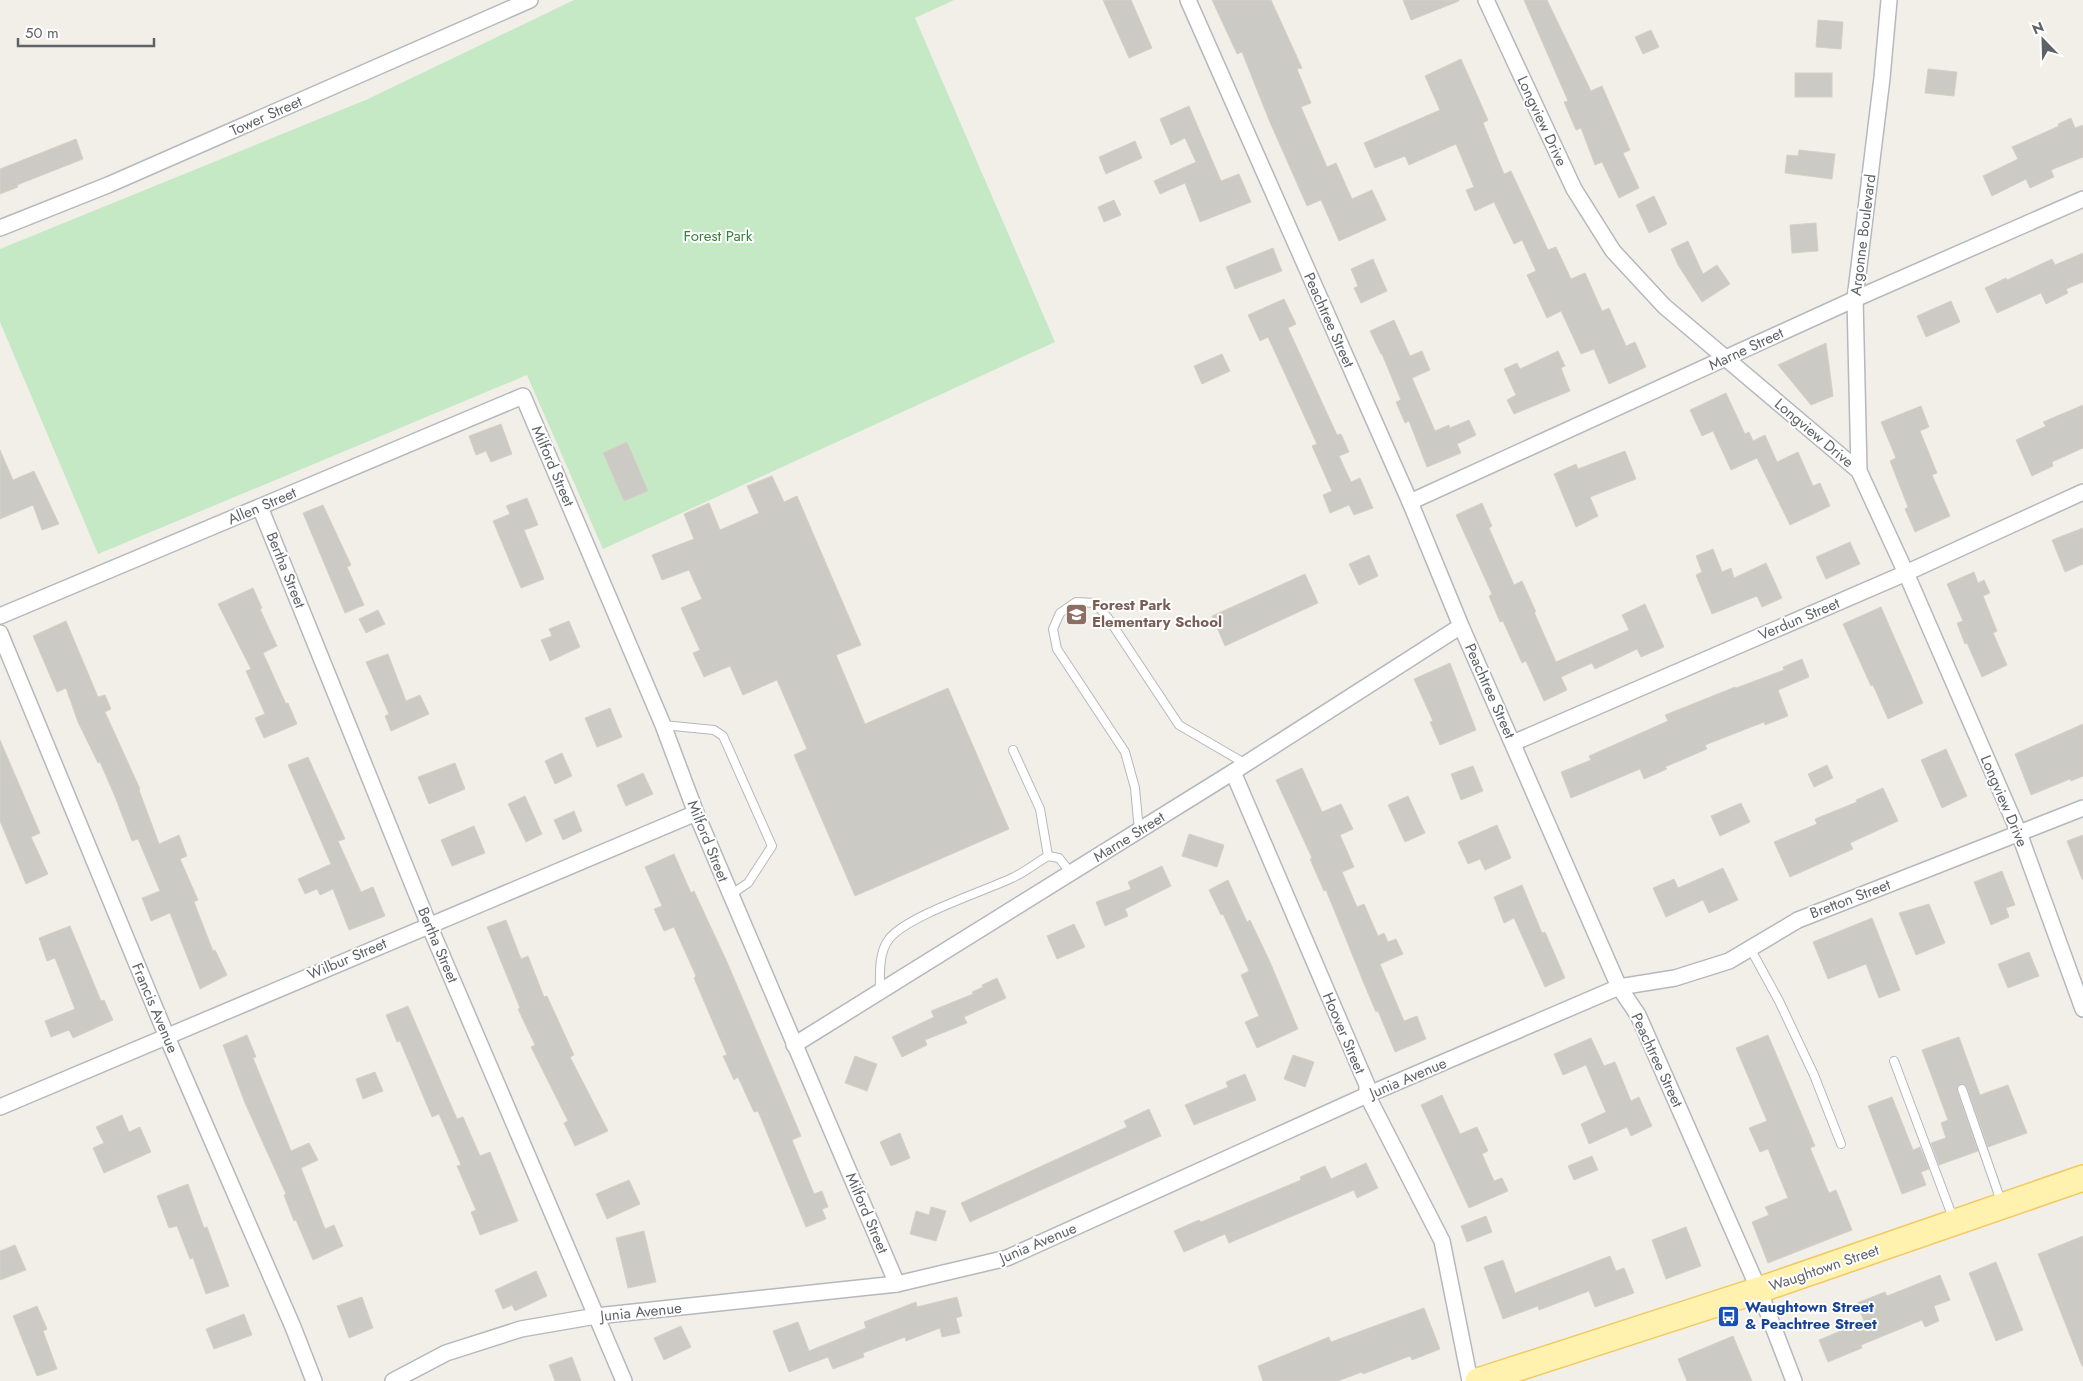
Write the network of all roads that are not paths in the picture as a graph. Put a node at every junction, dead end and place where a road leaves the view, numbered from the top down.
1 (530, 0) edge
2 (1188, 0) edge
3 (1486, 0) edge
4 (1889, 0) edge
5 (2083, 199) edge
6 (0, 228) edge
7 (1855, 299) junction
8 (1726, 359) junction
9 (523, 396) joint
10 (1859, 471) junction
11 (2083, 492) edge
12 (1410, 502) junction
13 (260, 506) junction
14 (1906, 572) junction
15 (0, 616) edge
16 (1461, 626) junction
17 (0, 633) edge
18 (663, 725) junction
19 (1513, 743) junction
20 (1013, 750) dead end
21 (1240, 768) junction
22 (2083, 808) edge
23 (696, 813) junction
24 (1139, 831) junction
25 (2019, 833) junction
26 (1048, 856) junction
27 (1071, 873) junction
28 (730, 895) junction
29 (429, 925) junction
30 (1750, 948) junction
31 (1618, 987) junction
32 (880, 992) junction
33 (2083, 1009) edge
34 (167, 1037) junction
35 (794, 1045) junction
36 (1894, 1061) dead end
37 (1962, 1089) dead end
38 (1368, 1095) junction
39 (0, 1107) edge
40 (1841, 1144) dead end
41 (2083, 1178) edge
42 (2003, 1206) junction
43 (1955, 1222) junction
44 (897, 1284) junction
45 (1758, 1290) junction
46 (596, 1316) junction
47 (314, 1381) edge
48 (393, 1381) edge
49 (624, 1381) edge
50 (1470, 1381) edge
51 (1478, 1381) edge
52 (1794, 1381) edge

1 - 6 street, Tower Street
2 - 12 street, Peachtree Street
3 - 8 street, Longview Drive
4 - 7 street, Argonne Boulevard
5 - 7 street, Marne Street
7 - 8 street, Marne Street
7 - 10 street, Argonne Boulevard
8 - 10 street, Longview Drive
8 - 12 street, Marne Street
9 - 13 street, Allen Street
9 - 18 street, Milford Street
10 - 14 street, Longview Drive
11 - 14 street, Verdun Street
12 - 16 street, Peachtree Street
13 - 15 street, Allen Street
13 - 29 street, Bertha Street
14 - 19 street, Verdun Street
14 - 25 street, Longview Drive
16 - 19 street, Peachtree Street
16 - 21 street, Marne Street
17 - 34 street, Francis Avenue
18 - 23 street, Milford Street
18 - 28 lane
19 - 31 street, Peachtree Street
20 - 26 lane
21 - 24 street, Marne Street
21 - 24 lane
21 - 38 street, Hoover Street
22 - 25 street, Bretton Street
23 - 28 street, Milford Street
23 - 29 street, Wilbur Street
24 - 27 street, Marne Street
25 - 30 street, Bretton Street
25 - 33 street, Longview Drive
26 - 27 lane
26 - 32 lane
27 - 32 street, Marne Street
28 - 35 street, Milford Street
29 - 34 street, Wilbur Street
29 - 46 street, Bertha Street
30 - 31 street, Bretton Street
30 - 40 lane
31 - 38 street, Junia Avenue
31 - 45 street, Peachtree Street
32 - 35 street, Marne Street
34 - 39 street, Wilbur Street
34 - 47 street, Francis Avenue
35 - 44 street, Milford Street
36 - 43 lane
37 - 42 lane
38 - 44 street, Junia Avenue
38 - 50 street, Hoover Street
41 - 42 main road, Waughtown Street
42 - 43 main road, Waughtown Street
43 - 45 main road, Waughtown Street
44 - 46 street, Junia Avenue
45 - 51 main road, Waughtown Street
45 - 52 street, Peachtree Street
46 - 48 street, Junia Avenue
46 - 49 street, Bertha Street

